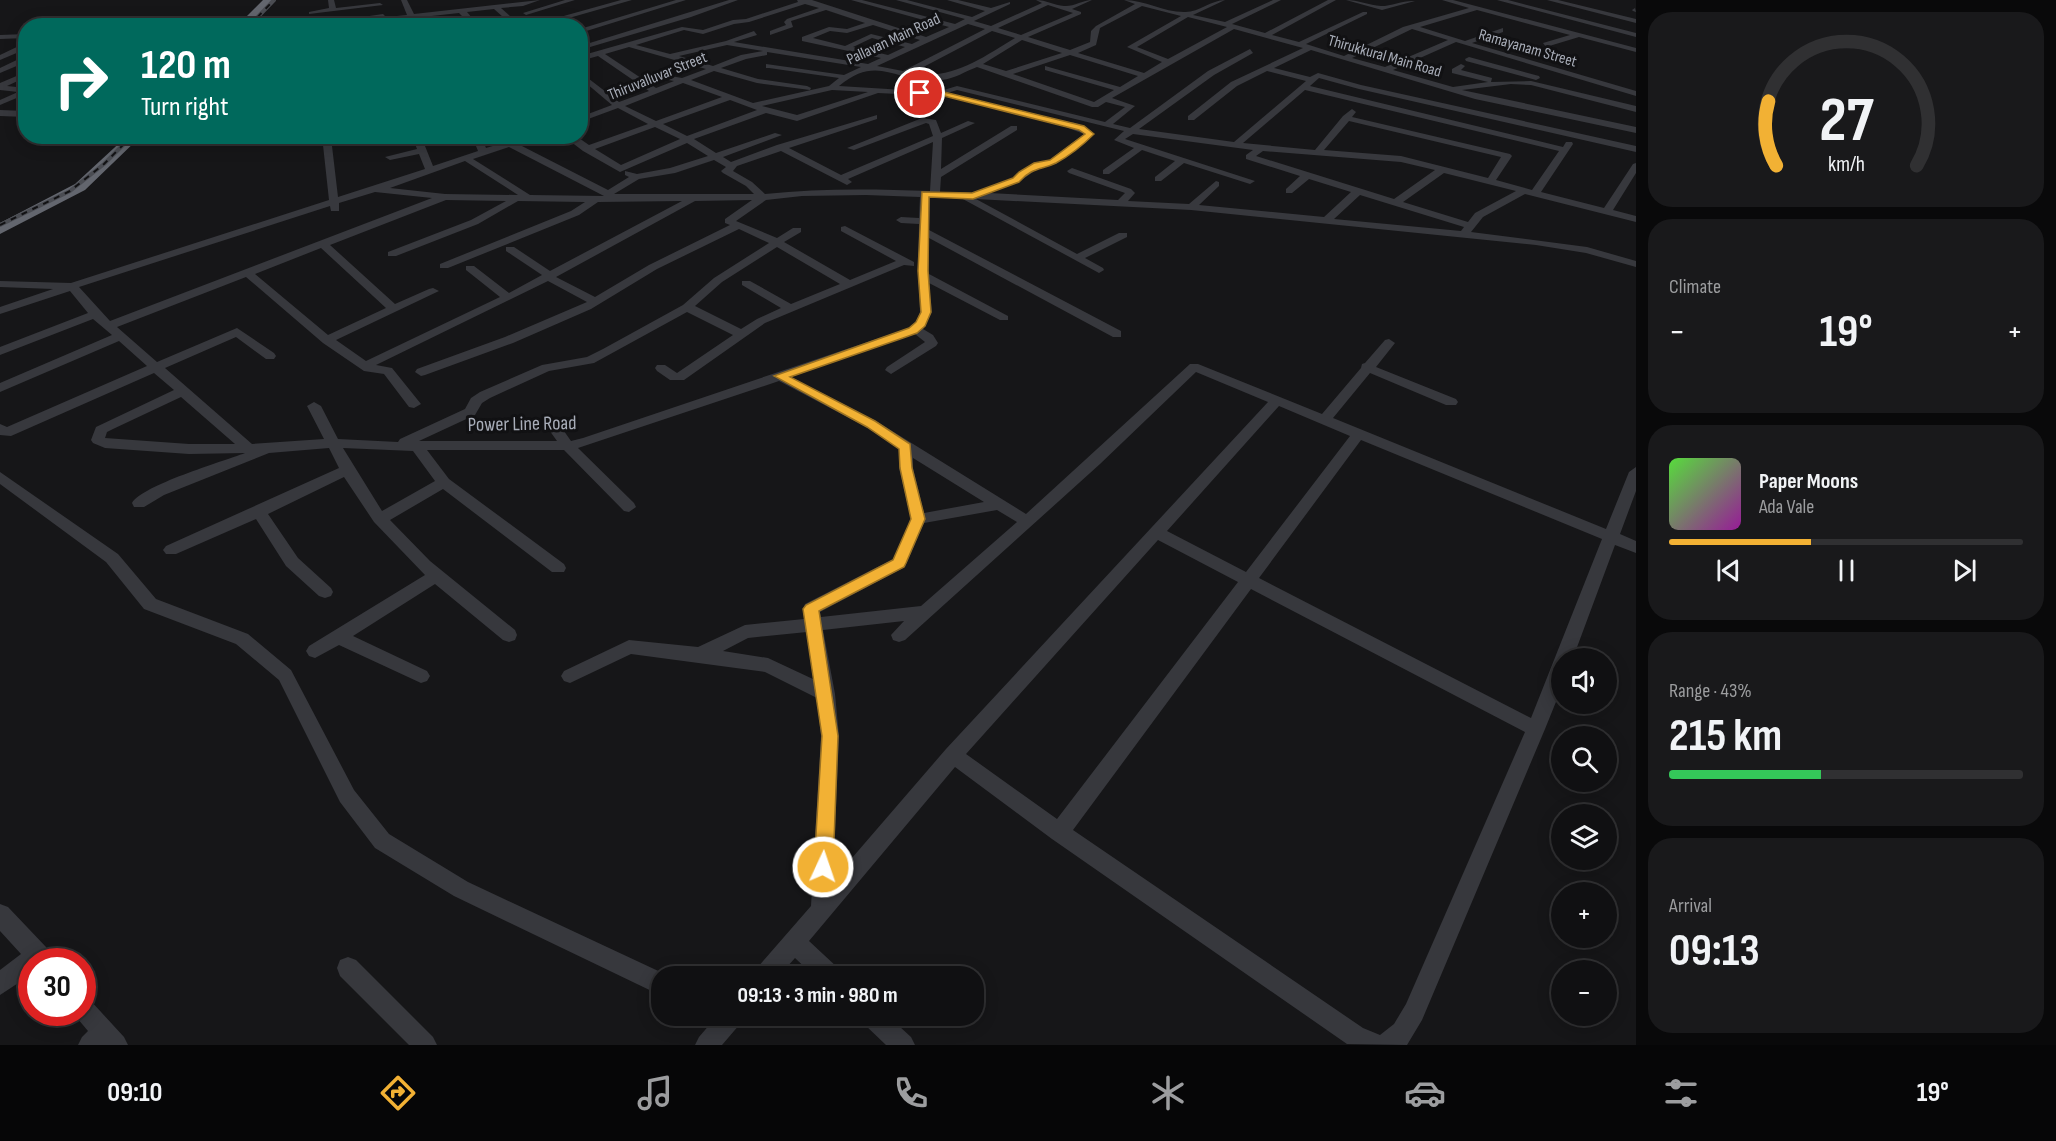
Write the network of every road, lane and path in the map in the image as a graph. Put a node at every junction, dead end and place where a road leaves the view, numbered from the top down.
1 (269, 0) edge
2 (276, 0) edge
3 (331, 0) edge
4 (404, 0) edge
5 (485, 0) edge
6 (537, 0) edge
7 (572, 0) edge
8 (629, 0) edge
9 (683, 0) edge
10 (735, 0) edge
11 (804, 0) edge
12 (853, 0) edge
13 (900, 0) edge
14 (950, 0) edge
15 (997, 0) edge
16 (1039, 0) edge
17 (1089, 0) edge
18 (1127, 0) edge
19 (1222, 0) edge
20 (1278, 0) edge
21 (1333, 0) edge
22 (1349, 0) edge
23 (1444, 0) edge
24 (1465, 0) edge
25 (1500, 0) edge
26 (1550, 0) edge
27 (1588, 0) edge
28 (1412, 1) edge
29 (380, 3) edge
30 (513, 3) edge
31 (1048, 3) junction
32 (1142, 3) junction
33 (1457, 3) junction
34 (1574, 6) junction
35 (493, 7) junction
36 (826, 8) junction
37 (1068, 8) junction
38 (1476, 9) junction
39 (1636, 9) edge
40 (333, 10) junction
41 (458, 10) junction
42 (991, 10) junction
43 (310, 13) dead end
44 (526, 13) junction
45 (1365, 13) dead end
46 (1552, 13) junction
47 (1189, 14) junction
48 (413, 15) junction
49 (1618, 17) junction
50 (250, 18) edge
51 (259, 18) edge
52 (385, 18) joint
53 (416, 18) edge
54 (469, 18) edge
55 (507, 18) edge
56 (532, 18) edge
57 (565, 18) edge
58 (969, 20) junction
59 (1636, 21) edge
60 (1529, 22) junction
61 (872, 23) junction
62 (1230, 25) junction
63 (819, 26) dead end
64 (954, 26) junction
65 (1412, 27) junction
66 (992, 28) junction
67 (588, 29) edge
68 (829, 29) junction
69 (1500, 30) dead end
70 (754, 33) dead end
71 (773, 33) dead end
72 (1266, 35) junction
73 (1578, 35) junction
74 (1636, 35) edge
75 (18, 38) edge
76 (1020, 38) junction
77 (924, 39) junction
78 (1455, 40) junction
79 (2, 41) edge
80 (18, 43) edge
81 (724, 43) junction
82 (1465, 43) junction
83 (630, 45) junction
84 (1299, 45) junction
85 (1546, 45) dead end
86 (911, 46) junction
87 (588, 47) edge
88 (846, 48) junction
89 (1310, 48) junction
90 (18, 49) edge
91 (772, 50) junction
92 (1636, 50) edge
93 (1250, 51) dead end
94 (1533, 51) dead end
95 (588, 52) edge
96 (1069, 54) junction
97 (595, 55) junction
98 (588, 57) edge
99 (667, 57) junction
100 (887, 57) junction
101 (1345, 58) junction
102 (1469, 58) dead end
103 (1516, 58) junction
104 (0, 59) edge
105 (18, 61) edge
106 (1168, 62) junction
107 (18, 63) edge
108 (977, 64) junction
109 (769, 66) dead end
110 (868, 66) junction
111 (1461, 66) dead end
112 (715, 68) junction
113 (1048, 68) dead end
114 (1264, 68) junction
115 (1386, 70) junction
116 (0, 71) edge
117 (650, 74) dead end
118 (904, 74) junction
119 (1005, 75) junction
120 (1146, 76) junction
121 (845, 77) junction
122 (18, 78) edge
123 (588, 80) edge
124 (1311, 80) junction
125 (685, 81) junction
126 (1499, 83) junction
127 (1, 86) edge
128 (596, 87) junction
129 (1303, 87) junction
130 (18, 88) edge
131 (588, 88) edge
132 (828, 88) junction
133 (1451, 89) junction
134 (1540, 89) junction
135 (1121, 90) junction
136 (1561, 90) junction
137 (882, 91) junction
138 (657, 92) junction
139 (18, 94) edge
140 (941, 94) junction
141 (1636, 94) edge
142 (730, 97) junction
143 (1106, 99) junction
144 (1553, 101) dead end
145 (0, 104) edge
146 (755, 105) junction
147 (619, 106) junction
148 (923, 106) dead end
149 (1636, 109) edge
150 (18, 110) edge
151 (765, 110) junction
152 (1354, 110) dead end
153 (0, 113) edge
154 (10, 114) junction
155 (18, 114) edge
156 (588, 117) edge
157 (874, 117) dead end
158 (1191, 118) dead end
159 (1346, 118) junction
160 (656, 123) junction
161 (971, 123) dead end
162 (1107, 124) junction
163 (1014, 128) dead end
164 (1636, 130) edge
165 (1133, 131) junction
166 (778, 135) dead end
167 (938, 136) junction
168 (1576, 136) junction
169 (687, 139) junction
170 (112, 144) edge
171 (126, 144) edge
172 (328, 144) edge
173 (419, 144) edge
174 (480, 144) edge
175 (501, 144) edge
176 (517, 144) edge
177 (580, 144) edge
178 (1236, 145) junction
179 (780, 147) junction
180 (586, 148) junction
181 (851, 148) dead end
182 (1140, 148) junction
183 (1261, 148) junction
184 (1636, 149) edge
185 (1565, 150) junction
186 (422, 151) junction
187 (483, 152) junction
188 (1317, 153) junction
189 (715, 155) junction
190 (390, 157) dead end
191 (467, 159) junction
192 (1182, 160) junction
193 (730, 165) junction
194 (1636, 166) edge
195 (620, 169) junction
196 (1443, 169) junction
197 (430, 171) junction
198 (1072, 171) dead end
199 (1106, 172) dead end
200 (937, 175) junction
201 (1307, 175) junction
202 (636, 177) junction
203 (840, 179) junction
204 (1158, 179) dead end
205 (1250, 181) dead end
206 (1490, 182) junction
207 (1216, 184) dead end
208 (374, 189) junction
209 (1289, 191) dead end
210 (1358, 191) junction
211 (1523, 191) junction
212 (866, 192) junction
213 (1535, 193) junction
214 (930, 194) junction
215 (968, 196) junction
216 (445, 197) junction
217 (611, 197) junction
218 (763, 197) junction
219 (516, 198) junction
220 (528, 198) junction
221 (596, 199) junction
222 (694, 199) junction
223 (1395, 203) junction
224 (1120, 204) junction
225 (335, 206) junction
226 (1191, 207) junction
227 (1607, 212) junction
228 (1636, 219) edge
229 (0, 220) edge
230 (901, 220) dead end
231 (1327, 220) junction
232 (737, 226) junction
233 (924, 226) junction
234 (0, 229) edge
235 (846, 229) dead end
236 (797, 230) dead end
237 (1467, 230) junction
238 (1123, 235) dead end
239 (776, 242) junction
240 (323, 244) junction
241 (510, 249) dead end
242 (392, 254) dead end
243 (1077, 258) junction
244 (904, 261) junction
245 (1636, 264) edge
246 (444, 266) dead end
247 (470, 268) dead end
248 (1099, 270) dead end
249 (247, 273) junction
250 (924, 273) junction
251 (549, 277) junction
252 (746, 283) dead end
253 (847, 283) junction
254 (1, 285) edge
255 (72, 285) junction
256 (433, 291) dead end
257 (508, 298) junction
258 (596, 302) junction
259 (687, 307) junction
260 (789, 308) junction
261 (393, 309) junction
262 (0, 310) edge
263 (95, 314) junction
264 (1004, 318) dead end
265 (109, 326) junction
266 (915, 328) junction
267 (743, 334) junction
268 (1117, 334) dead end
269 (121, 336) junction
270 (327, 340) junction
271 (1389, 343) dead end
272 (0, 351) edge
273 (270, 356) dead end
274 (365, 366) junction
275 (155, 367) junction
276 (1366, 367) junction
277 (661, 368) dead end
278 (891, 370) dead end
279 (421, 372) dead end
280 (780, 376) junction
281 (0, 388) edge
282 (183, 391) junction
283 (1277, 400) junction
284 (1451, 402) dead end
285 (414, 404) dead end
286 (314, 406) dead end
287 (1324, 420) junction
288 (554, 427) dead end
289 (0, 428) edge
290 (1359, 434) junction
291 (334, 443) junction
292 (416, 445) junction
293 (568, 446) junction
294 (394, 447) junction
295 (906, 447) junction
296 (248, 448) junction
297 (270, 448) junction
298 (347, 470) junction
299 (1636, 472) edge
300 (0, 477) edge
301 (444, 482) junction
302 (138, 503) dead end
303 (999, 504) junction
304 (629, 507) dead end
305 (259, 512) junction
306 (380, 519) junction
307 (918, 519) junction
308 (1027, 521) junction
309 (1156, 532) junction
310 (1611, 537) junction
311 (1636, 547) edge
312 (171, 550) dead end
313 (558, 568) dead end
314 (436, 576) junction
315 (1249, 580) junction
316 (325, 592) dead end
317 (925, 612) junction
318 (813, 623) junction
319 (509, 635) dead end
320 (899, 635) dead end
321 (338, 637) junction
322 (1568, 648) edge
323 (315, 651) dead end
324 (700, 654) junction
325 (420, 676) dead end
326 (570, 676) dead end
327 (1551, 692) edge
328 (826, 694) junction
329 (1536, 729) junction
330 (953, 755) junction
331 (1059, 832) junction
332 (821, 910) junction
333 (0, 915) edge
334 (794, 942) junction
335 (31, 948) edge
336 (774, 966) edge
337 (819, 966) edge
338 (348, 968) dead end
339 (18, 973) edge
340 (651, 980) edge
341 (0, 984) edge
342 (93, 1026) edge
343 (721, 1026) edge
344 (883, 1026) edge
345 (103, 1041) edge
346 (425, 1045) edge
347 (707, 1045) edge
348 (903, 1045) edge
349 (1376, 1045) edge
350 (1384, 1045) edge

1 - 50 highway
2 - 51 highway
3 - 40 street
4 - 48 street
5 - 35 street
6 - 30 street
7 - 44 street
8 - 57 street
9 - 67 street
10 - 87 street
11 - 36 street
11 - 83 street
12 - 36 street
12 - 64 street
13 - 58 street
14 - 42 street
15 - 42 street, Pallavan Main Road
16 - 31 street
17 - 37 street
18 - 32 street, Thirukkural Main Road
19 - 47 street
20 - 62 street
21 - 72 street
22 - 28 street
23 - 33 street
24 - 33 street
25 - 46 street
26 - 34 street
27 - 34 street
29 - 40 street
29 - 52 street
30 - 35 street
30 - 44 street
31 - 37 street
31 - 66 street
32 - 47 street, Thirukkural Main Road
32 - 96 street
33 - 38 street
34 - 49 street
35 - 41 street
35 - 55 street
36 - 61 street
36 - 71 street
37 - 76 street
38 - 60 street
38 - 65 street
39 - 49 street
40 - 43 street
41 - 48 street
41 - 54 street
42 - 58 street, Pallavan Main Road
44 - 56 street
45 - 84 street
46 - 60 street
46 - 74 street
47 - 62 street, Thirukkural Main Road
47 - 106 street
48 - 52 street
48 - 53 street
49 - 59 street
58 - 64 street, Pallavan Main Road
58 - 66 street
60 - 73 street
61 - 68 street
61 - 77 street
62 - 72 street, Thirukkural Main Road
62 - 106 street
63 - 68 street
64 - 77 street, Pallavan Main Road
65 - 78 street, Ramayanam Street
65 - 101 street
66 - 76 street
66 - 118 street
68 - 88 street
69 - 82 street
70 - 81 street
72 - 84 street, Thirukkural Main Road
73 - 85 street
73 - 92 street
75 - 79 street
76 - 96 street
76 - 108 street
77 - 86 street, Pallavan Main Road
78 - 82 street, Ramayanam Street
78 - 115 street
79 - 80 street
81 - 91 street
81 - 99 street
82 - 103 street, Ramayanam Street
83 - 97 street
83 - 99 street
84 - 89 street, Thirukkural Main Road
86 - 88 street
86 - 100 street, Pallavan Main Road
88 - 100 street
89 - 101 street, Thirukkural Main Road
89 - 114 street
90 - 104 street
91 - 110 street
91 - 112 street, Thiruvalluvar Street
93 - 165 street
94 - 103 street
95 - 97 street
96 - 119 street
96 - 120 street
97 - 98 street
97 - 138 street
99 - 112 street
100 - 110 street, Pallavan Main Road
101 - 115 street, Thirukkural Main Road
102 - 134 street
103 - 141 street, Ramayanam Street
104 - 105 street
106 - 120 street
107 - 116 street
108 - 118 street
108 - 119 street
109 - 121 street
110 - 118 street
110 - 121 street, Pallavan Main Road
111 - 126 street
112 - 125 street, Thiruvalluvar Street
112 - 132 street
113 - 135 street
114 - 124 street
114 - 158 street
115 - 133 street, Thirukkural Main Road
117 - 125 street
119 - 143 street
120 - 135 street
121 - 132 street, Pallavan Main Road
122 - 127 street
123 - 128 street
124 - 129 street
124 - 168 street
125 - 138 street, Thiruvalluvar Street
125 - 142 street
126 - 133 street
126 - 134 street
127 - 130 street
128 - 131 street
128 - 147 street
129 - 178 street
129 - 185 street
132 - 137 street
132 - 146 street, Pallavan Main Road
133 - 164 street, Thirukkural Main Road
134 - 136 street
135 - 143 street
136 - 144 street
136 - 149 street
137 - 140 street
137 - 151 street
138 - 147 street, Thiruvalluvar Street
139 - 145 street
140 - 148 street
140 - 162 street
140 - 215 street
142 - 146 street
142 - 160 street
143 - 162 street
146 - 151 street
147 - 156 street, Thiruvalluvar Street
147 - 160 street
150 - 154 street
151 - 169 street
152 - 159 street
153 - 154 street
154 - 155 street
157 - 179 street
159 - 188 street
159 - 206 street
160 - 169 street
160 - 180 street
161 - 167 street
162 - 165 street
163 - 200 street
165 - 178 street
165 - 182 street
166 - 189 street
167 - 181 street
167 - 200 street
167 - 203 street
168 - 184 street
168 - 185 street
169 - 189 street
169 - 195 street
170 - 229 highway
171 - 234 highway
172 - 225 street
173 - 186 street
174 - 187 street
175 - 187 street
176 - 217 street
177 - 180 street
178 - 183 street
179 - 193 street
179 - 203 street
180 - 195 street
182 - 192 street
182 - 199 street
183 - 188 street
183 - 201 street
185 - 213 street
186 - 190 street
186 - 197 street
187 - 191 street
188 - 196 street
189 - 193 street
189 - 202 street
191 - 197 street
191 - 220 street
192 - 204 street
192 - 205 street
193 - 218 street
194 - 227 street
195 - 202 street
196 - 206 street
196 - 223 street
197 - 208 street
198 - 224 street
200 - 214 street
201 - 209 street
201 - 210 street
202 - 217 street
203 - 212 street
206 - 211 street
207 - 226 street
208 - 216 street
208 - 225 street
210 - 223 street
210 - 231 street
211 - 213 street
211 - 237 street
212 - 214 street
212 - 218 street
213 - 227 street
214 - 215 street
214 - 233 street
215 - 224 street
215 - 243 street
216 - 219 street
216 - 240 street
217 - 221 street
217 - 222 street
218 - 222 street
218 - 232 street
219 - 220 street
219 - 242 street
220 - 221 street
221 - 246 street
222 - 251 street
223 - 237 street
224 - 226 street
225 - 255 street
226 - 231 street
227 - 228 street
230 - 233 street
231 - 237 street
232 - 239 street
232 - 258 street
233 - 250 street
233 - 268 street
235 - 244 street
236 - 239 street
237 - 245 street
238 - 243 street
239 - 253 street
239 - 259 street
240 - 249 street
240 - 261 street
241 - 251 street
243 - 248 street
244 - 250 street
244 - 253 street
247 - 257 street
249 - 265 street
249 - 270 street
250 - 264 street
250 - 266 street
251 - 257 street
251 - 258 street
252 - 260 street
253 - 260 street
254 - 255 street
255 - 262 street
255 - 263 street
256 - 261 street
257 - 274 street
258 - 279 street
259 - 267 street
259 - 294 street
260 - 267 street
261 - 270 street
263 - 265 street
263 - 272 street
265 - 269 street
266 - 278 street
266 - 280 street, Power Line Road
267 - 277 street
269 - 275 street
269 - 281 street
270 - 274 street
271 - 276 street
273 - 275 street
274 - 285 street
275 - 282 street
275 - 289 street
276 - 284 street
276 - 287 street
280 - 293 street, Power Line Road
280 - 295 street
282 - 296 street
282 - 296 street, Power Line Road
283 - 287 street
283 - 308 street
283 - 309 street
286 - 291 street
287 - 290 street
288 - 293 street
290 - 310 street
290 - 315 street
291 - 294 street, Power Line Road
291 - 297 street, Power Line Road
291 - 298 street
292 - 293 street, Power Line Road
292 - 294 street, Power Line Road
292 - 301 street
293 - 304 street
295 - 303 street
295 - 307 street
296 - 297 street, Power Line Road
297 - 302 street
298 - 305 street
298 - 306 street
299 - 310 street
300 - 340 street
301 - 306 street
301 - 313 street
303 - 307 street
303 - 308 street
305 - 312 street
305 - 316 street
306 - 314 street
307 - 318 street
308 - 317 street
309 - 315 street
309 - 330 street
310 - 311 street
310 - 322 street
314 - 319 street
314 - 321 street
315 - 329 street
315 - 331 street
317 - 318 street
317 - 320 street
318 - 324 street
318 - 328 street
321 - 323 street
321 - 325 street
324 - 326 street
324 - 328 street
327 - 329 street
328 - 332 street
329 - 350 street
330 - 331 street
330 - 332 street
331 - 349 street
332 - 334 street
333 - 335 street
334 - 336 street
334 - 337 street
338 - 346 street
339 - 341 street
342 - 345 street
343 - 347 street
344 - 348 street

